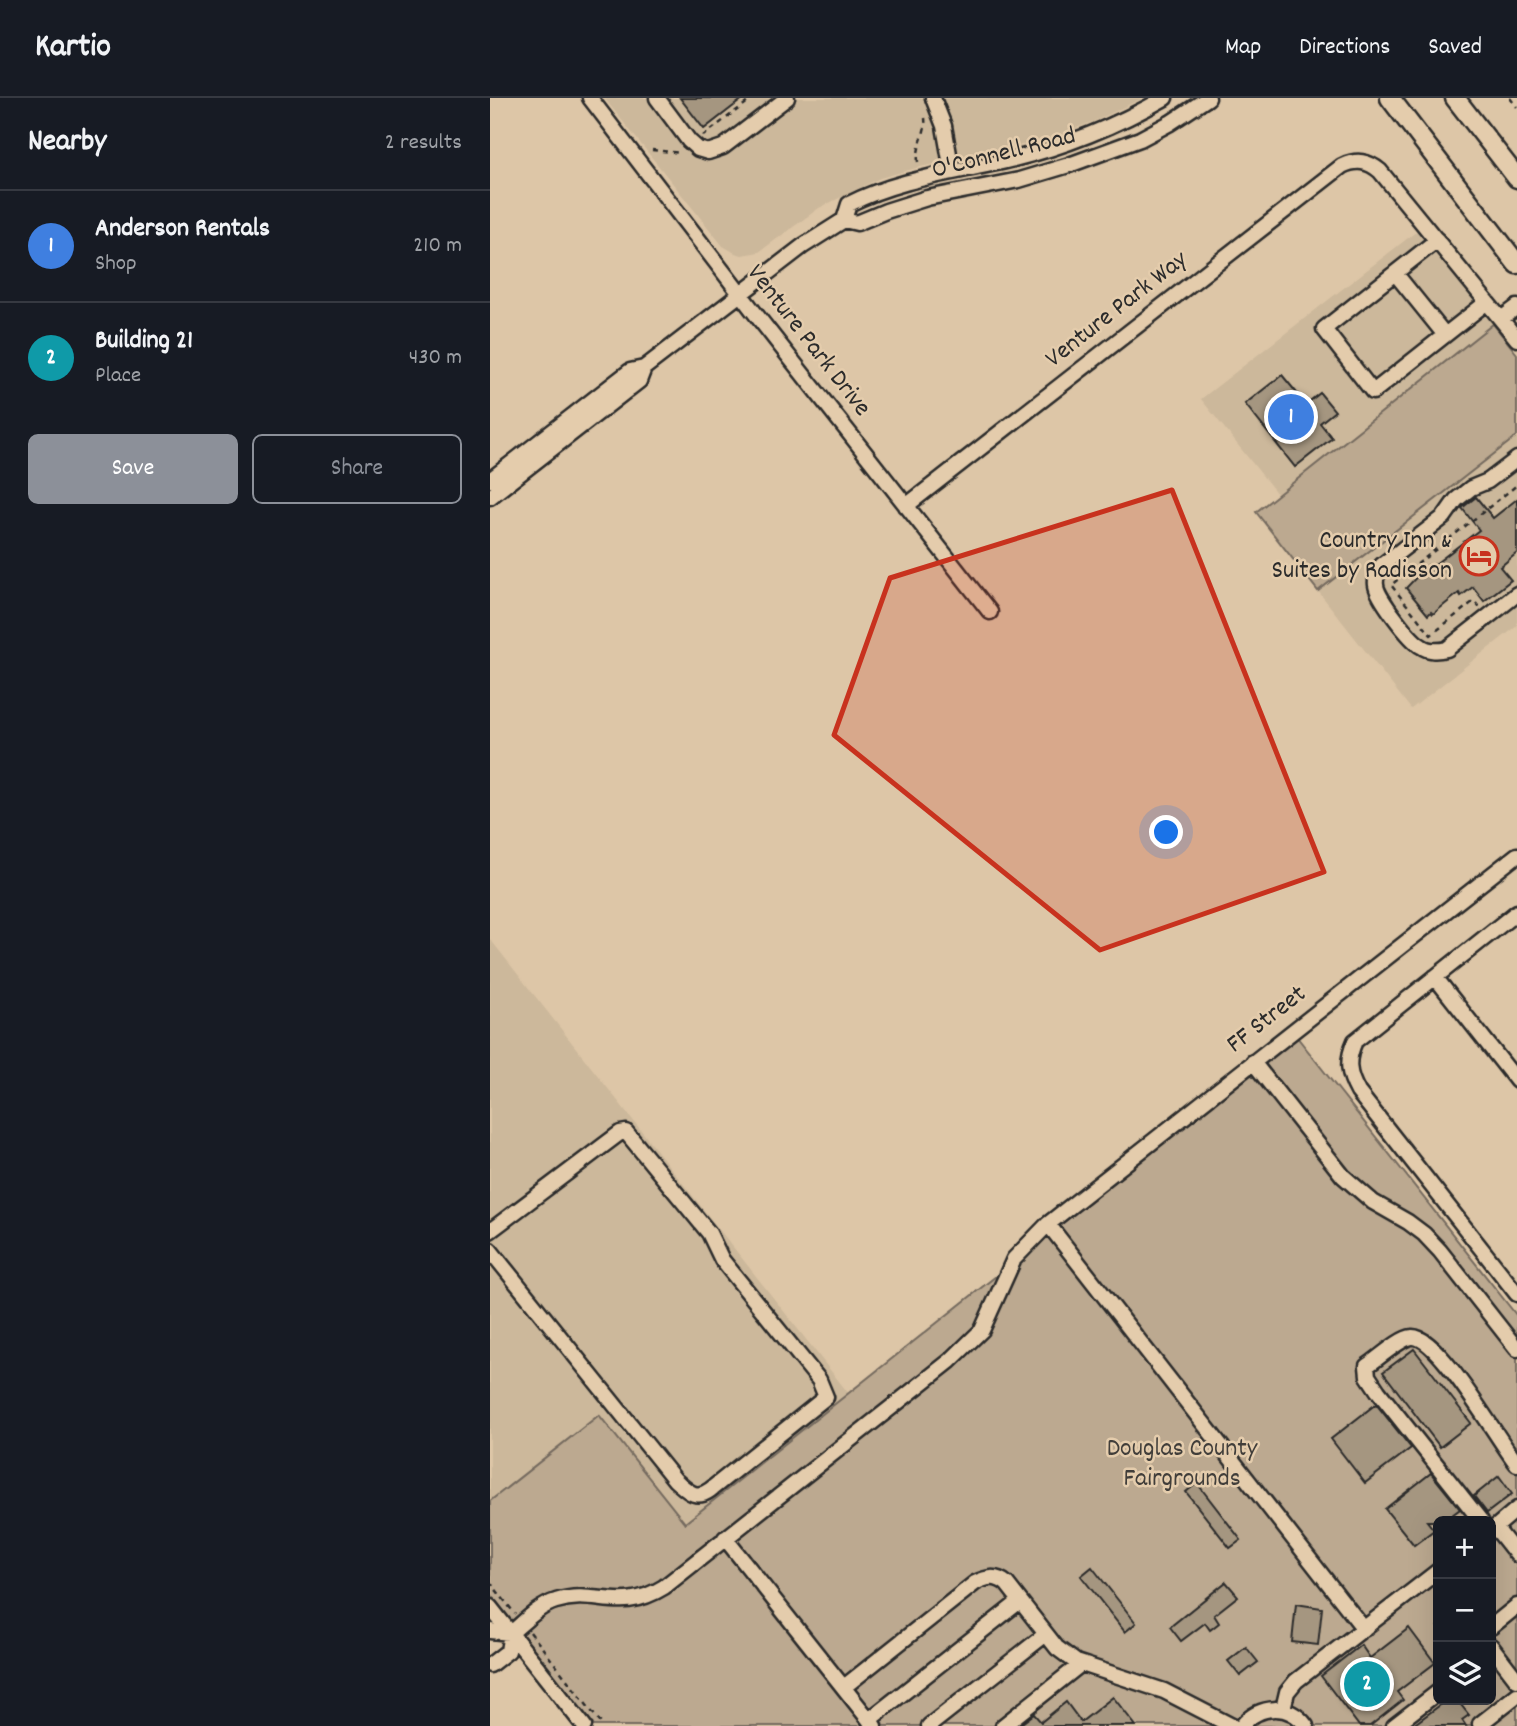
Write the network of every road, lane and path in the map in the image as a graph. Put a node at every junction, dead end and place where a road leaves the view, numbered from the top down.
1 (590, 98) edge
2 (657, 98) edge
3 (753, 98) edge
4 (787, 98) edge
5 (933, 98) edge
6 (1165, 98) edge
7 (1208, 98) edge
8 (1390, 98) edge
9 (1455, 98) edge
10 (1510, 98) edge
11 (1517, 107) edge
12 (923, 110) dead end
13 (693, 144) junction
14 (652, 150) dead end
15 (918, 162) dead end
16 (952, 171) junction
17 (1517, 178) edge
18 (844, 220) junction
19 (1437, 240) junction
20 (1517, 264) edge
21 (1395, 273) junction
22 (740, 294) junction
23 (1487, 302) junction
24 (1517, 307) edge
25 (1501, 320) junction
26 (1445, 335) junction
27 (1517, 339) edge
28 (644, 368) junction
29 (1517, 459) edge
30 (490, 480) edge
31 (1517, 485) edge
32 (490, 497) edge
33 (906, 506) junction
34 (1517, 594) edge
35 (1481, 610) dead end
36 (990, 612) dead end
37 (1517, 855) edge
38 (1517, 912) edge
39 (1435, 977) junction
40 (1253, 1062) junction
41 (1517, 1081) edge
42 (1048, 1224) junction
43 (490, 1231) edge
44 (490, 1250) edge
45 (1517, 1294) edge
46 (1517, 1349) edge
47 (1517, 1464) edge
48 (1517, 1510) edge
49 (1477, 1516) edge
50 (1496, 1527) edge
51 (1496, 1532) edge
52 (725, 1538) junction
53 (1517, 1555) edge
54 (1433, 1577) edge
55 (491, 1585) edge
56 (1020, 1601) junction
57 (1517, 1606) edge
58 (490, 1607) edge
59 (1496, 1623) edge
60 (517, 1628) junction
61 (1364, 1629) junction
62 (490, 1631) edge
63 (1046, 1634) junction
64 (1496, 1655) edge
65 (1081, 1664) junction
66 (490, 1665) edge
67 (1517, 1680) edge
68 (844, 1687) junction
69 (1517, 1695) edge
70 (1433, 1696) edge
71 (1283, 1709) junction
72 (872, 1723) edge
73 (1480, 1724) dead end
74 (584, 1726) edge
75 (603, 1726) edge
76 (929, 1726) edge
77 (1003, 1726) edge
78 (1232, 1726) edge
79 (1242, 1726) edge
80 (1306, 1726) edge
81 (1394, 1726) edge

1 - 22 street, Venture Park Drive
2 - 13 street
3 - 13 path
4 - 13 street
5 - 16 street
6 - 16 street, O'Connell Road
7 - 18 street, O'Connell Road
8 - 20 main road
9 - 17 main road
10 - 11 path
12 - 15 path
13 - 14 path
16 - 18 street, O'Connell Road
18 - 22 street, O'Connell Road
19 - 21 street
19 - 23 street
19 - 33 street, Venture Park Way
21 - 26 street
21 - 26 street
22 - 28 street, O'Connell Road
22 - 33 street, Venture Park Drive
23 - 25 street
23 - 26 street
24 - 25 street
25 - 27 street
28 - 30 street, O'Connell Road
28 - 32 street, O'Connell Road
29 - 34 street
31 - 35 path
33 - 36 street, Venture Park Drive
37 - 40 street, FF Street
38 - 39 street
39 - 41 street
39 - 45 street
40 - 42 street, FF Street
40 - 46 street
42 - 52 street, FF Street
42 - 61 street
43 - 44 street
47 - 49 street
48 - 50 street
51 - 53 street
52 - 60 street, FF Street
52 - 68 street
54 - 61 street
55 - 60 path
56 - 63 street
56 - 68 street
56 - 72 street
57 - 59 street
58 - 60 street
60 - 62 street
60 - 66 street
60 - 74 street
60 - 75 path
61 - 71 street
63 - 65 street
63 - 76 street
64 - 67 street
65 - 77 street
65 - 78 street
68 - 72 street
69 - 73 street
70 - 81 street
71 - 79 street
71 - 80 street

